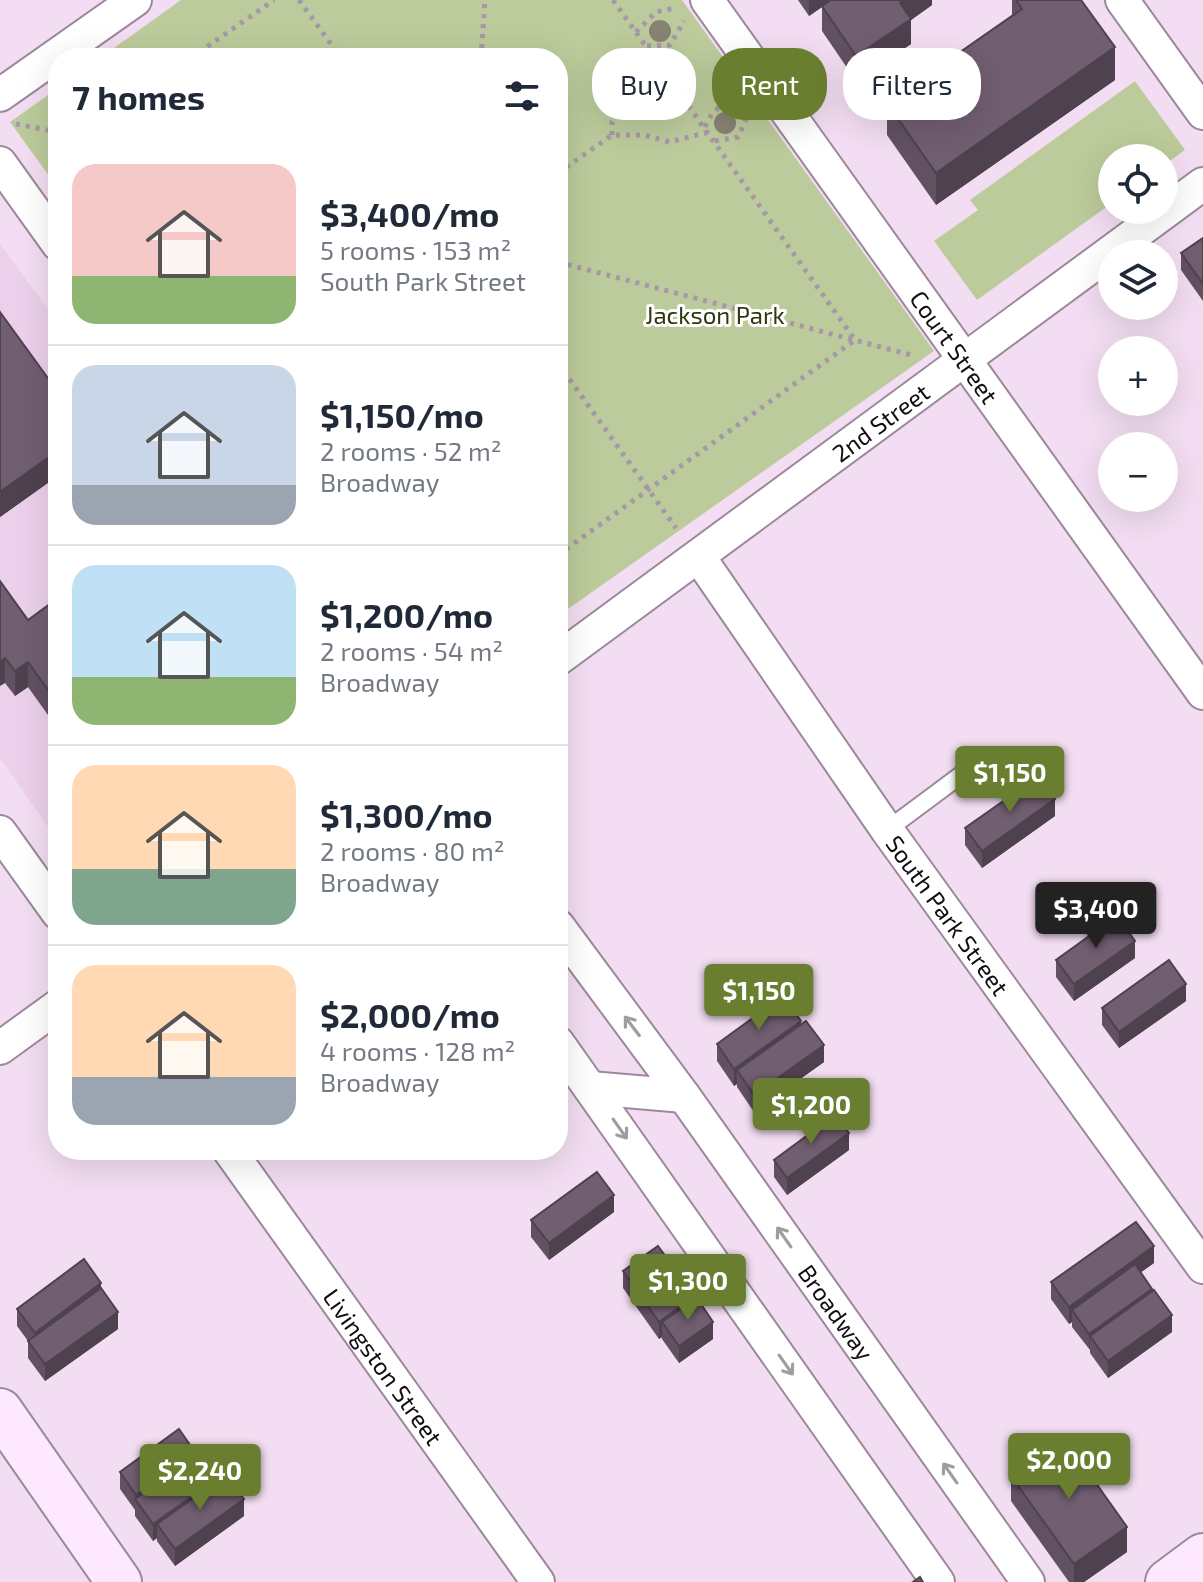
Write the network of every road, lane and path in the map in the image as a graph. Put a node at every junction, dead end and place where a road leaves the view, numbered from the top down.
1 (135, 0) edge
2 (274, 0) edge
3 (299, 0) edge
4 (485, 0) edge
5 (613, 0) edge
6 (1122, 0) edge
7 (675, 8) dead end
8 (695, 11) edge
9 (636, 32) junction
10 (647, 46) junction
11 (67, 48) edge
12 (205, 48) edge
13 (334, 48) edge
14 (482, 48) edge
15 (48, 61) edge
16 (0, 95) edge
17 (712, 112) edge
18 (1203, 113) edge
19 (746, 120) edge
20 (16, 124) dead end
21 (707, 129) junction
22 (48, 130) edge
23 (612, 135) junction
24 (715, 141) junction
25 (0, 163) edge
26 (568, 166) edge
27 (1203, 184) edge
28 (48, 230) edge
29 (568, 265) edge
30 (855, 340) junction
31 (915, 356) dead end
32 (964, 358) junction
33 (568, 377) edge
34 (649, 490) junction
35 (676, 528) dead end
36 (568, 548) edge
37 (699, 557) junction
38 (568, 652) edge
39 (1203, 693) edge
40 (981, 760) dead end
41 (887, 830) junction
42 (0, 832) edge
43 (48, 899) edge
44 (568, 939) edge
45 (48, 1013) edge
46 (0, 1048) edge
47 (568, 1057) edge
48 (590, 1088) junction
49 (684, 1096) junction
50 (236, 1160) edge
51 (1203, 1267) edge
52 (0, 1411) edge
53 (1203, 1556) edge
54 (119, 1582) edge
55 (538, 1582) edge
56 (938, 1582) edge
57 (1028, 1582) edge
58 (1168, 1582) edge

1 - 11 street
2 - 12 path
3 - 13 path
4 - 14 path
5 - 9 path
6 - 18 street
7 - 9 path
8 - 10 path
8 - 32 street, Court Street
9 - 10 path
10 - 21 path
10 - 23 path
15 - 16 street
17 - 21 path
19 - 24 path
20 - 22 path
21 - 23 path
21 - 24 path
23 - 26 path
24 - 30 path
25 - 28 street
27 - 32 street, 2nd Street
29 - 30 path
30 - 31 path
30 - 34 path
32 - 37 street, 2nd Street
32 - 39 street, Court Street
33 - 34 path
34 - 35 path
34 - 36 path
37 - 38 street, 2nd Street
37 - 41 street, South Park Street
40 - 41 lane
41 - 51 street, South Park Street
42 - 43 street
49 -> 44 street, Broadway
45 - 46 street
47 - 48 street
48 - 49 street
48 -> 56 street
57 -> 49 street, Broadway
50 - 55 street, Livingston Street
52 - 54 street
53 - 58 street

